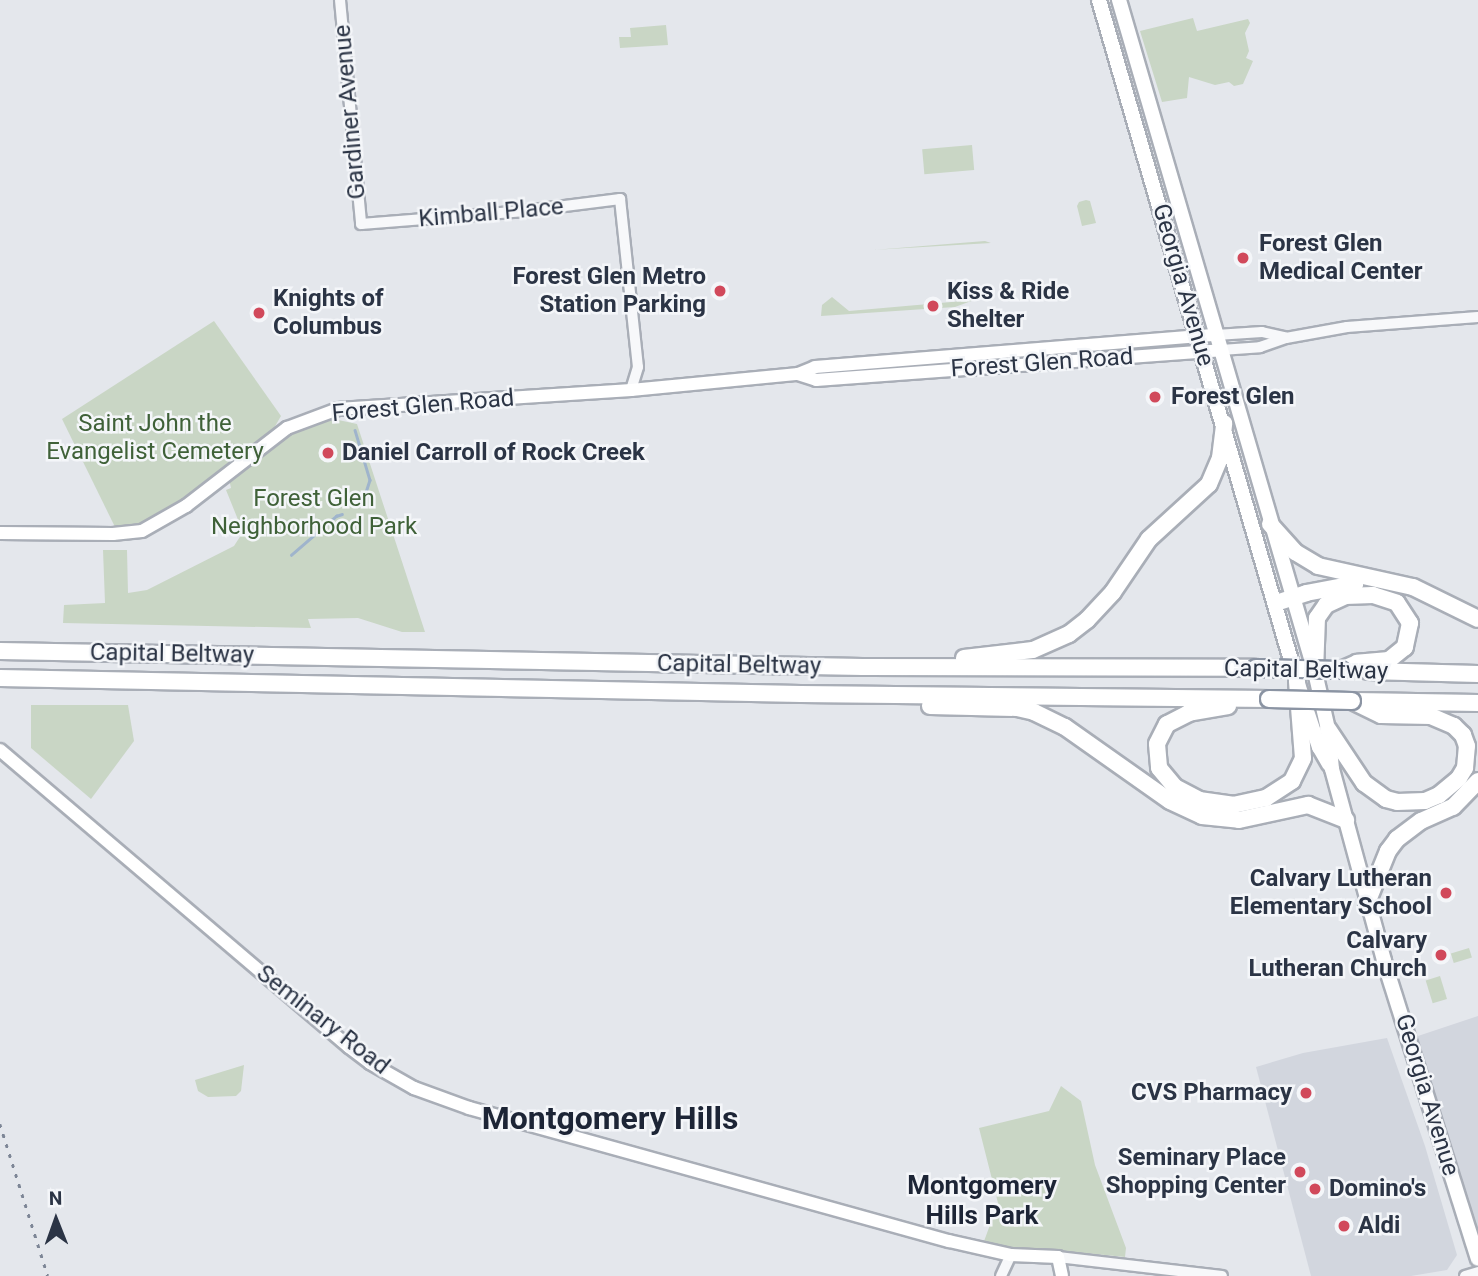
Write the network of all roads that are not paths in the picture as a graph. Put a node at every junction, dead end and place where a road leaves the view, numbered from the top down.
1 (340, 0) edge
2 (1099, 0) edge
3 (1119, 0) edge
4 (360, 224) joint
5 (1478, 317) edge
6 (1216, 335) junction
7 (1286, 338) junction
8 (1201, 344) junction
9 (1221, 350) junction
10 (631, 390) junction
11 (1224, 423) junction
12 (1270, 524) junction
13 (0, 533) edge
14 (1399, 583) junction
15 (1292, 597) junction
16 (1276, 603) junction
17 (1478, 619) edge
18 (0, 651) edge
19 (863, 667) junction
20 (1341, 670) junction
21 (1315, 672) junction
22 (1478, 674) edge
23 (0, 678) edge
24 (1297, 681) junction
25 (801, 694) junction
26 (1269, 699) junction
27 (1352, 701) junction
28 (1478, 703) edge
29 (1328, 729) junction
30 (0, 750) edge
31 (1332, 769) junction
32 (1478, 781) edge
33 (1346, 820) junction
34 (1367, 903) junction
35 (1011, 1255) junction
36 (1058, 1257) junction
37 (1478, 1259) edge
38 (1478, 1272) edge
39 (1001, 1276) edge
40 (1062, 1276) edge
41 (1222, 1276) edge
42 (1465, 1276) edge

1 - 4 street, Gardiner Avenue
2 - 8 main road, Georgia Avenue
3 - 6 main road, Georgia Avenue
4 - 10 street, Kimball Place
5 - 7 street, Forest Glen Road
6 - 7 street, Forest Glen Road
6 - 8 main road, Forest Glen Road
6 - 9 main road, Georgia Avenue
7 - 9 street, Forest Glen Road
8 - 9 main road, Forest Glen Road
8 - 10 main road, Forest Glen Road
8 - 11 main road, Georgia Avenue
9 - 12 main road, Georgia Avenue
10 - 13 main road, Forest Glen Road
11 - 16 main road, Georgia Avenue
11 - 19 highway
12 - 14 highway
12 - 15 main road, Georgia Avenue
14 - 15 highway
14 - 17 highway
15 - 16 highway
15 - 21 main road, Georgia Avenue
16 - 24 main road, Georgia Avenue
18 - 19 highway, Capital Beltway
19 - 20 highway, Capital Beltway, bridge
20 - 21 highway
20 - 22 highway, Capital Beltway
21 - 29 main road, Georgia Avenue
23 - 25 highway, Capital Beltway
24 - 26 highway
24 - 31 main road, Georgia Avenue
25 - 26 highway, Capital Beltway
25 - 33 highway
26 - 27 highway, Capital Beltway, bridge
27 - 28 highway, Capital Beltway
27 - 29 highway
29 - 31 main road, Georgia Avenue
30 - 35 main road, Seminary Road
31 - 33 main road, Georgia Avenue
32 - 34 highway
33 - 34 main road, Georgia Avenue
34 - 37 main road, Georgia Avenue
35 - 36 main road, Seminary Road
35 - 39 street
36 - 40 main road
36 - 41 street
38 - 42 street

